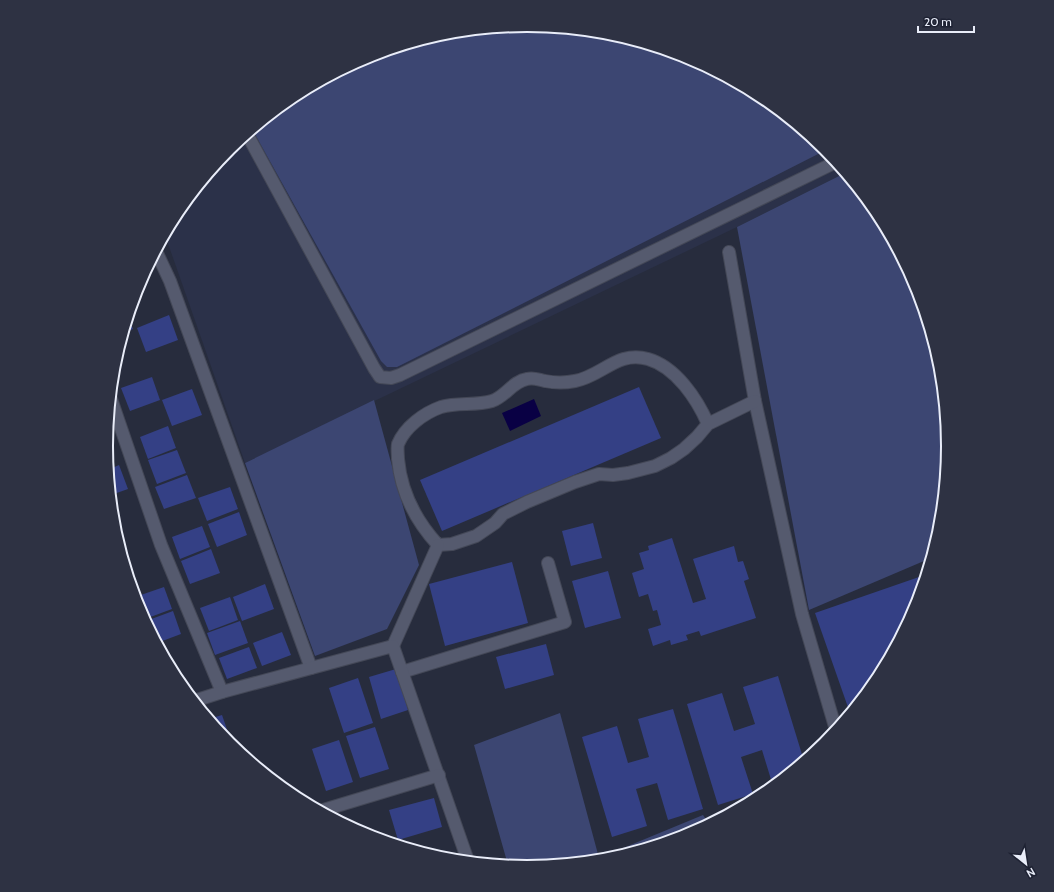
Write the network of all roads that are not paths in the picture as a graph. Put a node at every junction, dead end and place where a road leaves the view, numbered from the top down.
1 (250, 139) edge
2 (831, 165) edge
3 (729, 252) dead end
4 (159, 257) edge
5 (755, 401) junction
6 (115, 411) edge
7 (708, 424) junction
8 (438, 545) junction
9 (548, 563) dead end
10 (393, 646) junction
11 (311, 668) junction
12 (402, 672) junction
13 (222, 692) junction
14 (200, 699) edge
15 (834, 723) edge
16 (439, 776) junction
17 (329, 810) edge
18 (466, 855) edge

1 - 2 street
3 - 5 street
4 - 11 street
5 - 7 street
5 - 15 street
6 - 13 street
7 - 8 street
7 - 8 street
8 - 10 street
9 - 12 street
10 - 11 street
10 - 12 street
11 - 13 street
12 - 16 street
13 - 14 street
16 - 17 street
16 - 18 street

